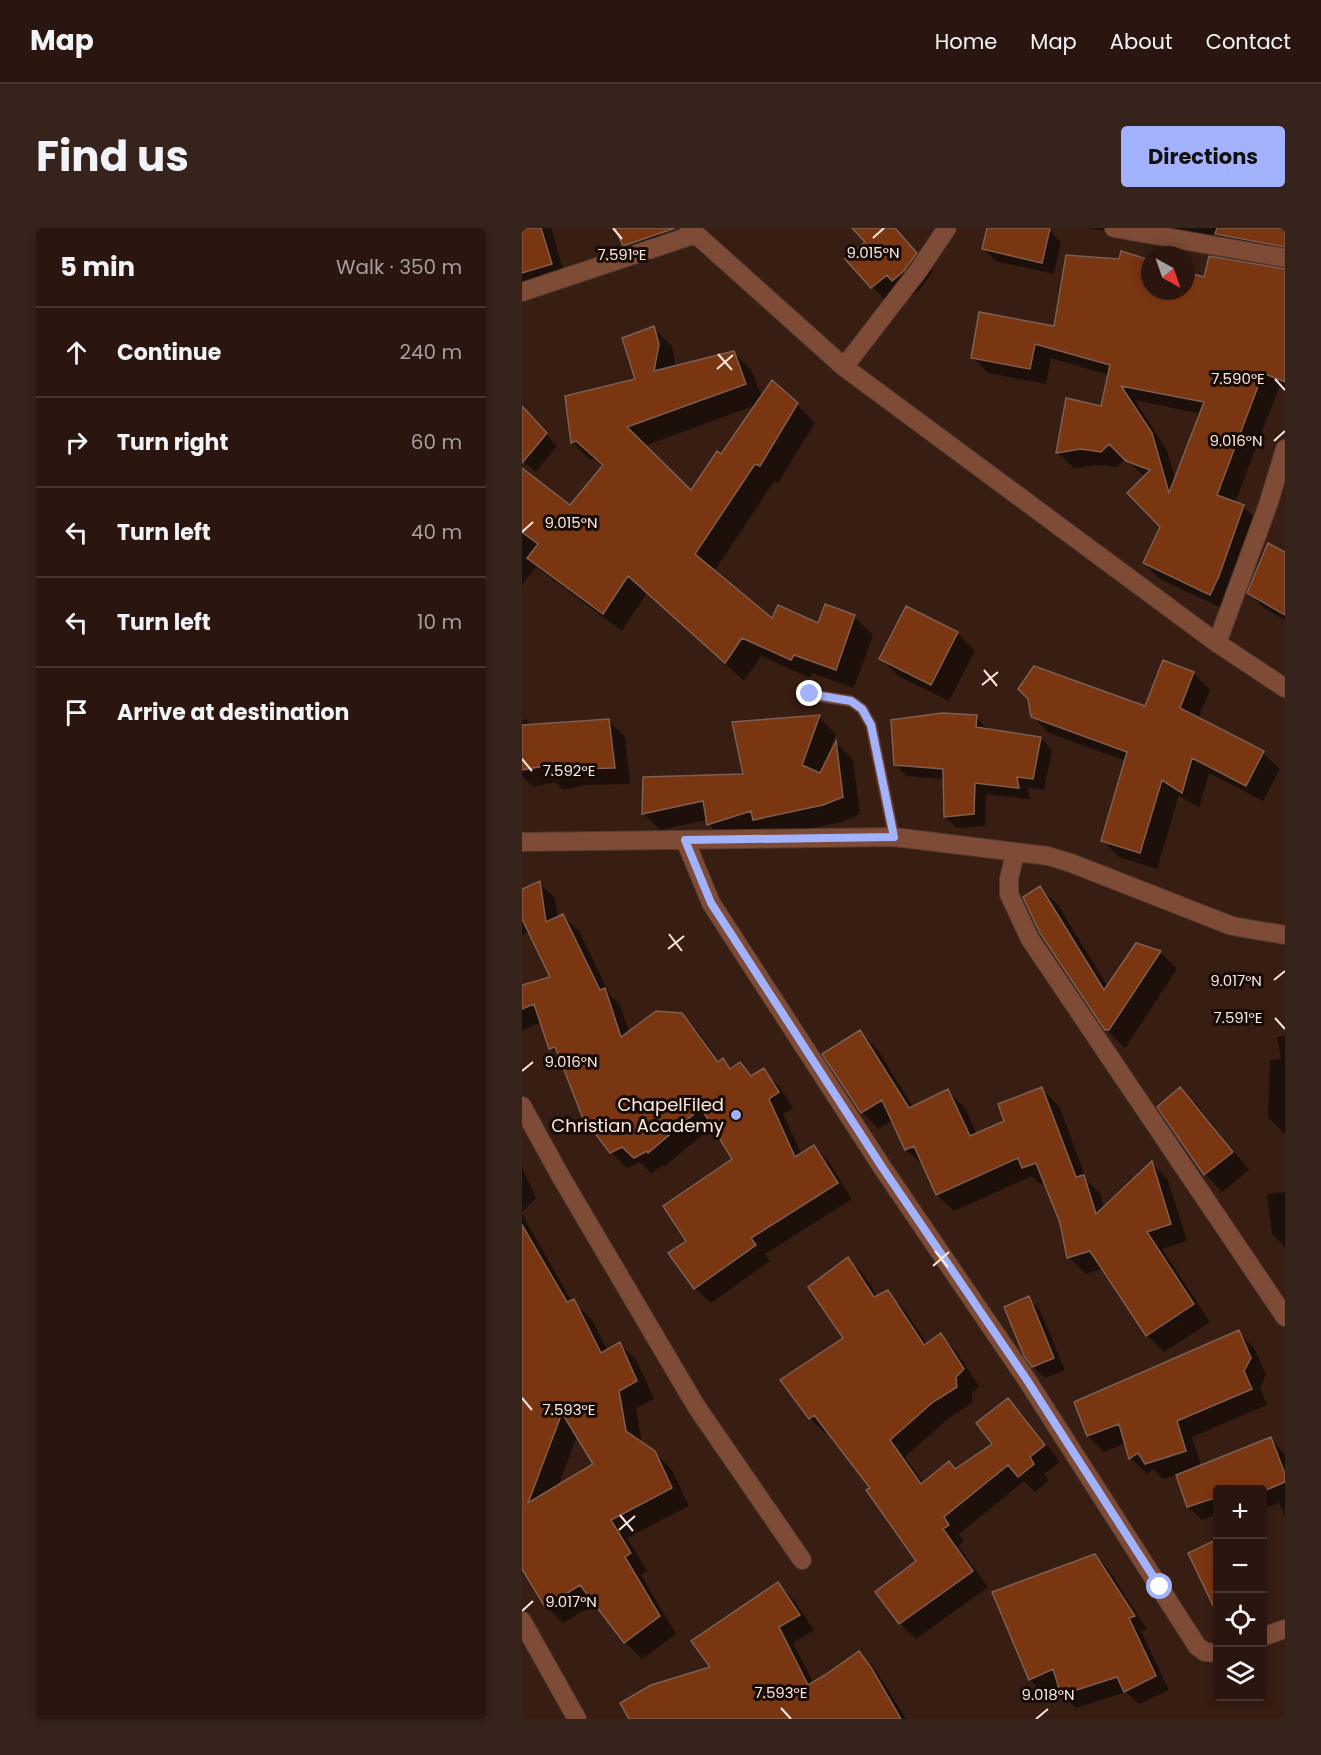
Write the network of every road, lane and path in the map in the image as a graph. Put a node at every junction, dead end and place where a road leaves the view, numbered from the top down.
1 (947, 228) edge
2 (1114, 228) edge
3 (693, 231) edge
4 (1285, 258) edge
5 (522, 292) edge
6 (844, 367) junction
7 (1285, 449) edge
8 (1216, 643) junction
9 (1285, 688) edge
10 (810, 694) dead end
11 (894, 837) junction
12 (685, 840) junction
13 (522, 842) edge
14 (1015, 853) junction
15 (1285, 935) edge
16 (522, 1106) edge
17 (1285, 1317) edge
18 (802, 1560) dead end
19 (522, 1621) edge
20 (1285, 1629) edge
21 (1267, 1636) edge
22 (1213, 1653) edge
23 (577, 1719) edge

1 - 6 street
2 - 4 street
3 - 5 street
3 - 6 street
6 - 8 street
7 - 8 street
8 - 9 street
10 - 11 lane
11 - 12 street
11 - 14 street
12 - 13 street
12 - 22 street
14 - 15 street
14 - 17 street
16 - 18 street
19 - 23 street
20 - 21 street

